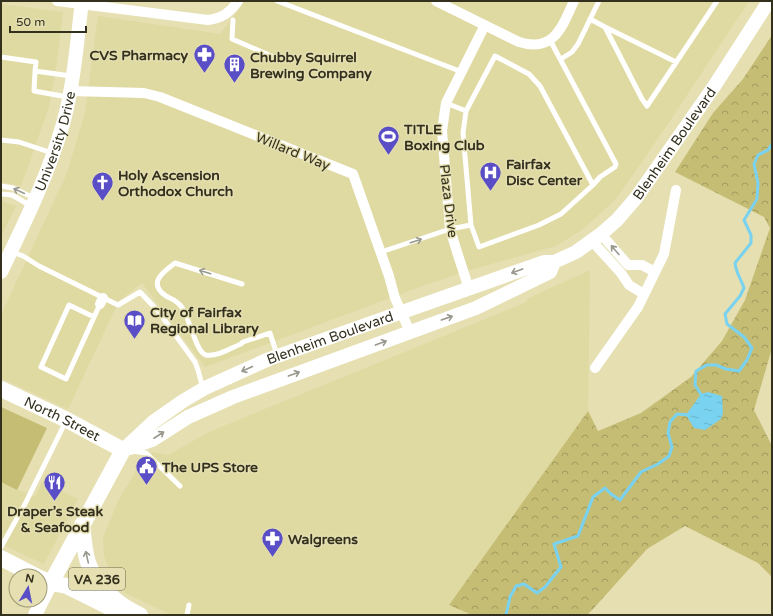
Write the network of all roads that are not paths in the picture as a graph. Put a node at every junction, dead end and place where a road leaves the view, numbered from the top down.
1 (57, 1) edge
2 (238, 1) edge
3 (277, 1) edge
4 (436, 1) edge
5 (574, 1) edge
6 (599, 1) edge
7 (717, 1) edge
8 (769, 1) edge
9 (82, 3) edge
10 (590, 19) junction
11 (233, 20) dead end
12 (485, 25) junction
13 (605, 27) junction
14 (550, 40) junction
15 (1, 57) edge
16 (276, 58) dead end
17 (561, 59) junction
18 (676, 62) junction
19 (35, 71) junction
20 (462, 72) junction
21 (73, 76) junction
22 (70, 94) junction
23 (446, 103) junction
24 (466, 111) junction
25 (1, 140) edge
26 (53, 154) junction
27 (593, 185) junction
28 (1, 186) edge
29 (676, 190) dead end
30 (1, 194) edge
31 (33, 203) junction
32 (471, 225) junction
33 (450, 229) junction
34 (597, 238) junction
35 (11, 252) junction
36 (381, 252) junction
37 (554, 262) junction
38 (628, 265) junction
39 (1, 272) edge
40 (655, 272) junction
41 (621, 273) junction
42 (242, 284) dead end
43 (469, 288) junction
44 (644, 294) junction
45 (101, 301) junction
46 (402, 312) junction
47 (94, 317) junction
48 (410, 332) junction
49 (278, 356) junction
50 (595, 368) dead end
51 (1, 389) edge
52 (203, 389) junction
53 (67, 420) junction
54 (123, 450) junction
55 (180, 486) dead end
56 (82, 525) junction
57 (1, 547) edge
58 (1, 558) edge
59 (20, 568) edge
60 (48, 576) edge
61 (48, 581) edge
62 (48, 582) edge
63 (189, 605) dead end
64 (104, 615) edge
65 (125, 615) edge
66 (140, 615) edge
67 (187, 615) edge

1 - 9 street
2 - 9 street
3 - 20 lane
4 - 12 street
5 - 14 street
6 - 10 lane
7 - 18 lane
8 - 34 main road, Blenheim Boulevard
9 - 21 main road, University Drive
10 - 13 lane
10 - 17 lane
11 - 16 lane
12 - 14 street
12 - 20 street, Plaza Drive
13 - 18 lane
13 - 18 lane
14 - 17 lane
15 - 19 lane
17 - 27 lane
19 - 21 lane
19 - 22 lane
20 - 23 street, Plaza Drive
21 - 22 main road, University Drive
22 - 26 main road, University Drive
22 - 36 street, Willard Way
23 - 24 lane
23 - 33 street, Plaza Drive
24 - 27 lane
24 - 32 lane
25 - 26 lane
26 - 31 main road, University Drive
27 - 32 lane
31 -> 28 lane
29 - 40 street
30 - 31 lane
31 - 35 main road, University Drive
32 - 33 lane
36 -> 33 lane
33 - 43 street, Plaza Drive
34 - 37 main road, Blenheim Boulevard
38 -> 34 street
34 - 41 street
35 - 39 main road, University Drive
35 - 45 lane
36 - 46 street, Willard Way
37 -> 43 main road, Blenheim Boulevard
48 -> 37 main road, Blenheim Boulevard
38 - 40 street
38 - 41 street
40 - 44 street
41 - 44 street
42 -> 49 lane
43 - 46 main road, Blenheim Boulevard
44 - 50 street
45 - 47 lane
45 - 52 lane
46 - 48 street, Willard Way
46 - 49 main road, Blenheim Boulevard
47 - 47 lane
54 -> 48 main road, Blenheim Boulevard
49 -> 52 main road, Blenheim Boulevard
51 - 53 main road, North Street
52 - 54 main road, Blenheim Boulevard
53 - 54 main road, North Street
53 - 57 lane
54 - 55 lane
54 - 56 main road, Blenheim Boulevard
56 - 60 main road, Blenheim Boulevard
66 -> 56 main road, VA 236
58 - 59 main road
61 - 65 main road
62 - 64 main road, VA 236
63 - 67 lane

